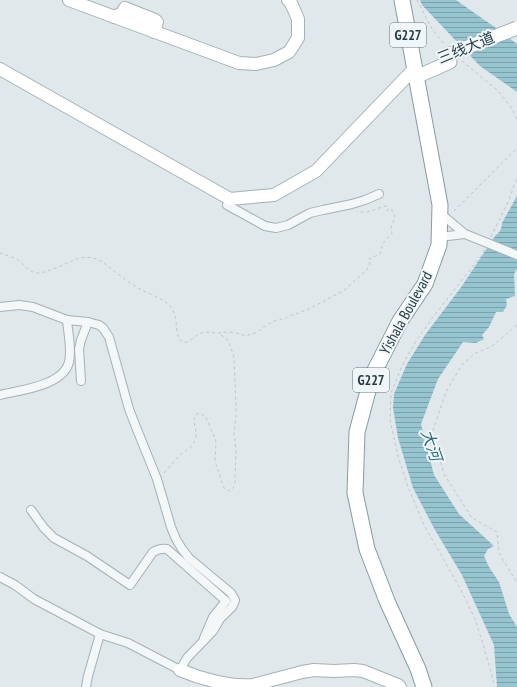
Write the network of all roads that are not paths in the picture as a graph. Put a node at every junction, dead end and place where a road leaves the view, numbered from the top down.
1 (62, 0) edge
2 (69, 0) edge
3 (288, 0) edge
4 (402, 0) edge
5 (112, 16) junction
6 (517, 28) edge
7 (517, 37) edge
8 (451, 55) junction
9 (0, 69) edge
10 (415, 73) junction
11 (0, 78) edge
12 (379, 194) dead end
13 (227, 205) junction
14 (447, 212) junction
15 (465, 234) junction
16 (439, 237) junction
17 (517, 255) edge
18 (0, 307) edge
19 (67, 320) junction
20 (88, 322) junction
21 (81, 381) dead end
22 (0, 395) edge
23 (31, 510) dead end
24 (0, 577) edge
25 (100, 634) junction
26 (202, 643) junction
27 (180, 670) junction
28 (86, 687) edge
29 (400, 687) edge
30 (424, 687) edge

1 - 5 street
2 - 5 street
3 - 5 street
4 - 10 highway, Yishala Boulevard / G227
6 - 8 main road, 三线大道, bridge
7 - 8 main road, 三线大道
8 - 10 main road, 三线大道
9 - 10 street
10 - 13 street
10 - 14 highway, Yishala Boulevard / G227
11 - 13 street
12 - 13 street
14 - 15 street
14 - 16 highway, Yishala Boulevard / G227
15 - 16 street
15 - 17 street, bridge
16 - 30 highway, Yishala Boulevard / G227
18 - 19 street
19 - 20 street
19 - 22 street
20 - 21 street
20 - 26 street
23 - 26 street
24 - 25 street
25 - 27 street
25 - 28 street
26 - 27 street
27 - 29 street

